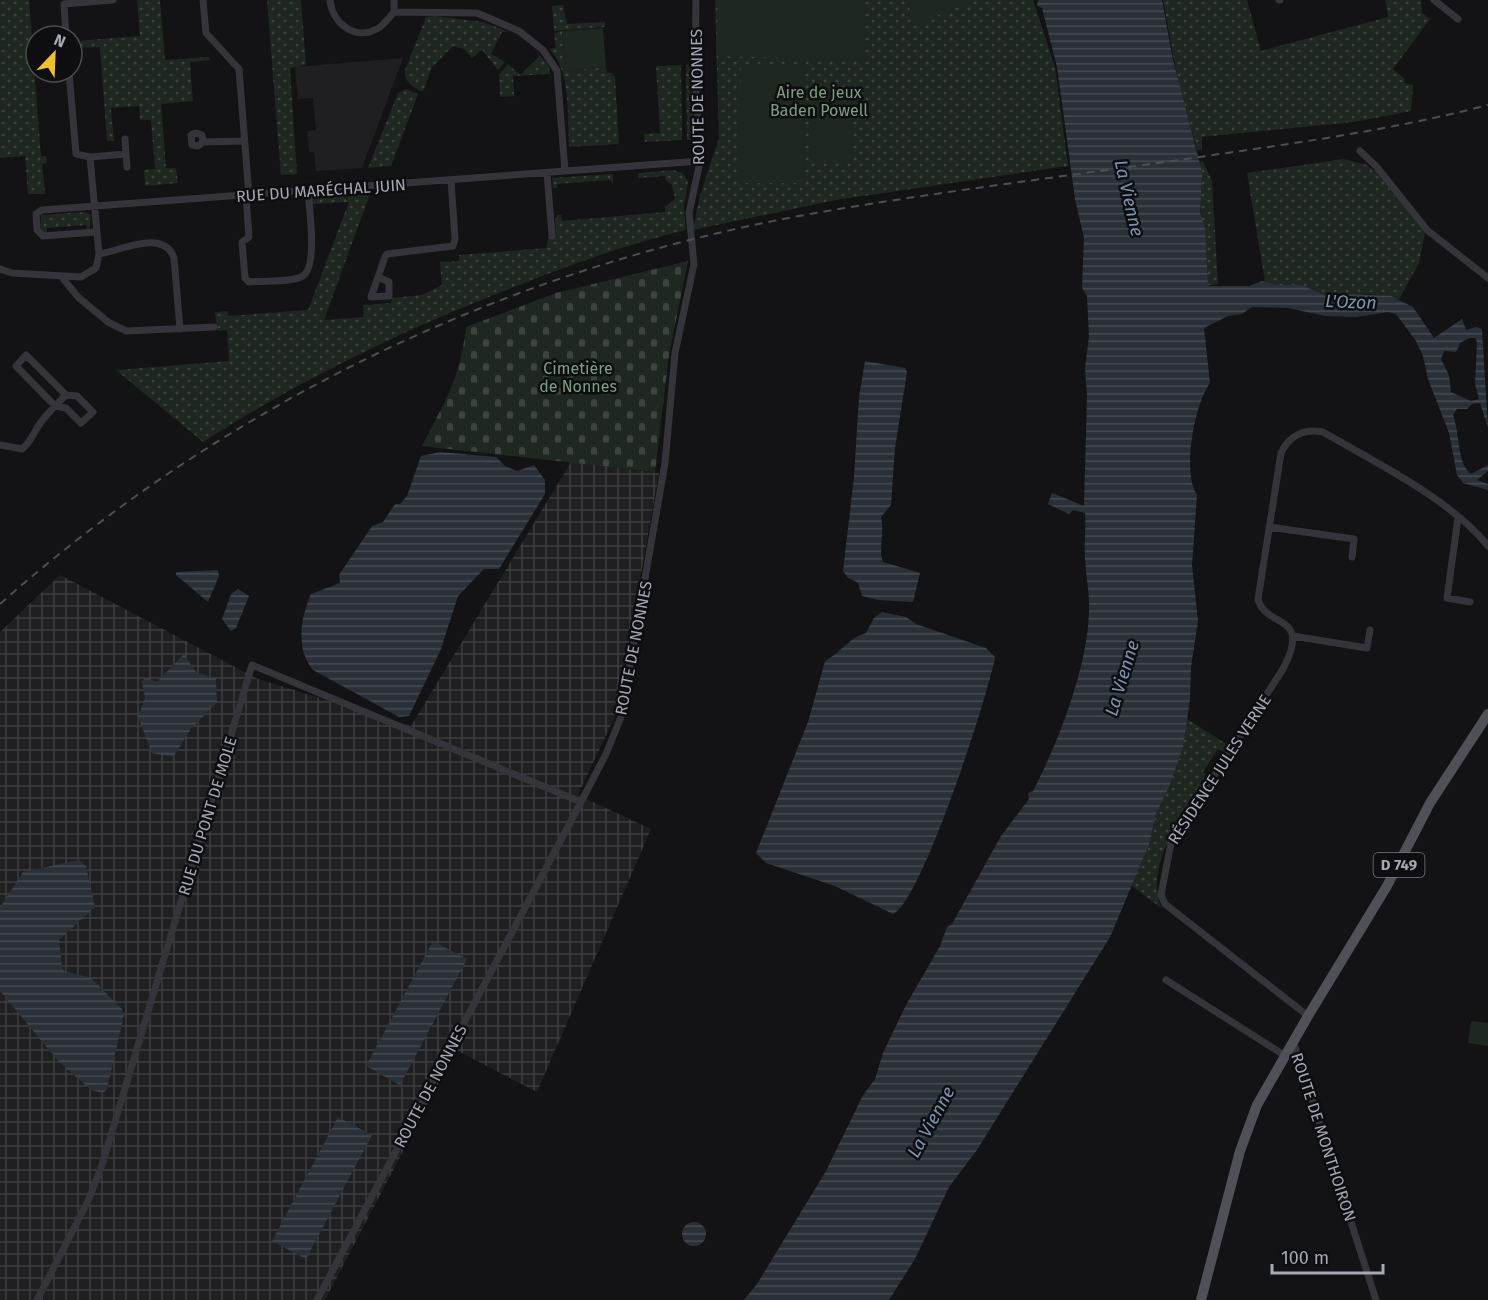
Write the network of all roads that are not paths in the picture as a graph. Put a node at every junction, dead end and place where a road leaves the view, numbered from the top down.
1 (113, 0) edge
2 (203, 0) edge
3 (330, 0) edge
4 (394, 0) edge
5 (696, 0) edge
6 (1434, 0) edge
7 (90, 1) edge
8 (394, 12) junction
9 (1458, 19) dead end
10 (65, 24) edge
11 (69, 84) edge
12 (125, 139) dead end
13 (244, 141) junction
14 (203, 142) dead end
15 (1360, 151) dead end
16 (126, 154) junction
17 (90, 157) junction
18 (700, 161) junction
19 (127, 167) dead end
20 (565, 171) junction
21 (547, 173) junction
22 (451, 180) junction
23 (308, 191) junction
24 (248, 196) junction
25 (94, 208) junction
26 (96, 232) junction
27 (552, 236) dead end
28 (99, 254) junction
29 (0, 269) edge
30 (62, 276) junction
31 (378, 276) dead end
32 (1488, 278) edge
33 (214, 327) dead end
34 (180, 329) junction
35 (66, 395) junction
36 (55, 406) junction
37 (0, 445) edge
38 (1458, 518) junction
39 (1269, 527) junction
40 (1488, 546) edge
41 (1352, 557) dead end
42 (1470, 602) dead end
43 (1370, 630) dead end
44 (1293, 636) junction
45 (1488, 714) edge
46 (581, 802) junction
47 (1166, 980) dead end
48 (1308, 1016) junction
49 (1291, 1044) junction
50 (1284, 1055) junction
51 (37, 1300) edge
52 (317, 1300) edge
53 (1201, 1300) edge
54 (1376, 1300) edge

1 - 7 street
2 - 13 street
3 - 8 street
4 - 8 street
5 - 18 street, ROUTE DE NONNES
6 - 9 street
7 - 10 street
8 - 20 street
11 - 17 street
12 - 16 street
13 - 14 street
13 - 24 street
15 - 32 street
16 - 17 street
16 - 19 street
17 - 25 street
18 - 20 street, RUE DU MARÉCHAL JUIN
18 - 46 street, ROUTE DE NONNES
20 - 21 street, RUE DU MARÉCHAL JUIN
21 - 22 street, RUE DU MARÉCHAL JUIN
21 - 27 street
22 - 23 street, RUE DU MARÉCHAL JUIN
22 - 31 street
23 - 24 street, RUE DU MARÉCHAL JUIN
23 - 24 street
24 - 25 street, RUE DU MARÉCHAL JUIN
25 - 26 street
25 - 26 street, RUE DU MARÉCHAL JUIN
26 - 28 street
28 - 30 street
28 - 34 street
29 - 30 street
30 - 34 street
33 - 34 street
35 - 36 street
35 - 36 street
35 - 36 street
36 - 37 street
38 - 39 street
38 - 40 street
38 - 42 street
39 - 41 street
39 - 44 street
43 - 44 street
44 - 48 street, RÉSIDENCE JULES VERNE
45 - 48 main road, D 749
46 - 51 street, RUE DU PONT DE MOLE
46 - 52 street, ROUTE DE NONNES
47 - 50 street
48 - 49 main road, D 749
49 - 50 main road, D 749
49 - 54 street, ROUTE DE MONTHOIRON
50 - 53 main road, D 749

